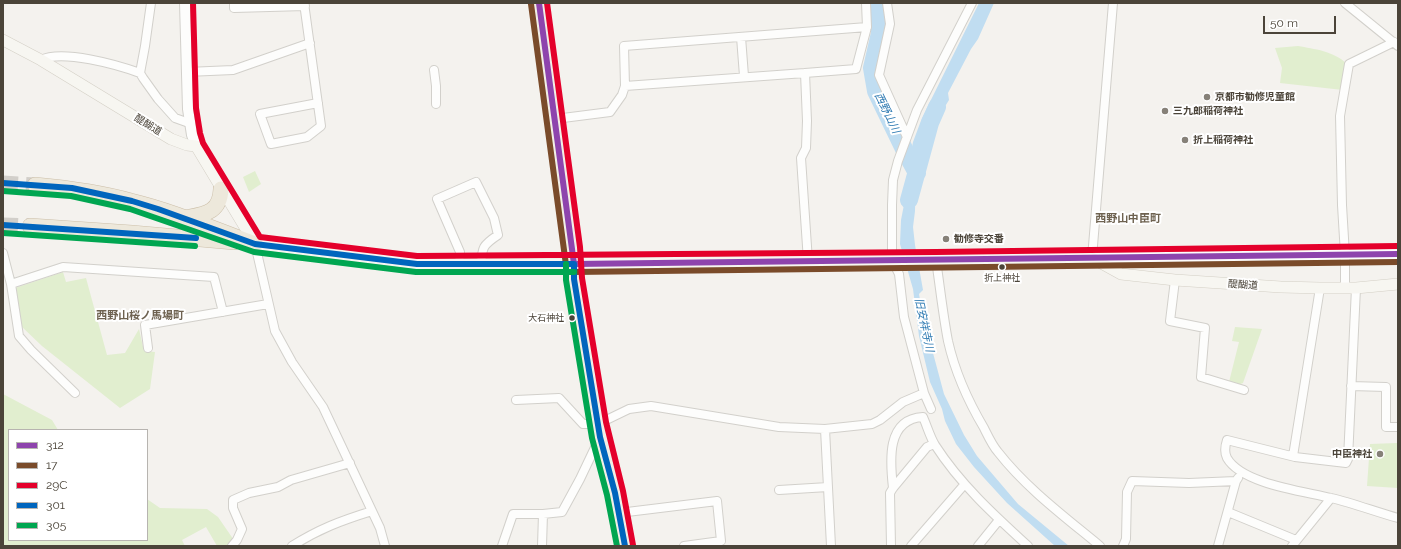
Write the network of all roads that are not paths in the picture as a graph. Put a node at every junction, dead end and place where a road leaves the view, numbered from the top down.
1 (151, 3) edge
2 (185, 3) edge
3 (234, 3) edge
4 (539, 3) edge
5 (866, 3) edge
6 (887, 3) edge
7 (972, 3) edge
8 (1113, 3) edge
9 (1345, 3) edge
10 (305, 4) edge
11 (867, 27) junction
12 (741, 37) junction
13 (3, 40) edge
14 (310, 43) junction
15 (1396, 44) edge
16 (41, 60) junction
17 (434, 70) dead end
18 (187, 72) junction
19 (805, 72) junction
20 (140, 73) junction
21 (744, 76) junction
22 (625, 86) junction
23 (318, 103) junction
24 (436, 104) dead end
25 (555, 119) junction
26 (189, 123) junction
27 (907, 137) junction
28 (196, 146) junction
29 (34, 185) tunnel mouth
30 (221, 189) junction
31 (185, 218) junction
32 (30, 226) tunnel mouth
33 (255, 244) junction
34 (3, 253) edge
35 (1345, 254) junction
36 (1398, 254) edge
37 (1092, 258) junction
38 (895, 260) junction
39 (936, 260) junction
40 (808, 261) junction
41 (459, 264) junction
42 (574, 264) junction
43 (481, 265) junction
44 (1175, 280) junction
45 (11, 284) junction
46 (1398, 284) edge
47 (1320, 288) junction
48 (1350, 288) junction
49 (268, 304) junction
50 (223, 312) junction
51 (148, 348) dead end
52 (1351, 386) junction
53 (1244, 390) dead end
54 (75, 393) dead end
55 (924, 393) junction
56 (516, 400) dead end
57 (931, 409) dead end
58 (598, 424) junction
59 (1398, 426) edge
60 (825, 429) junction
61 (600, 437) junction
62 (934, 444) junction
63 (1293, 456) junction
64 (350, 463) junction
65 (1242, 472) junction
66 (1236, 481) junction
67 (964, 485) junction
68 (828, 487) junction
69 (893, 488) junction
70 (779, 490) dead end
71 (1331, 498) junction
72 (372, 511) junction
73 (1228, 512) junction
74 (619, 513) junction
75 (543, 514) junction
76 (1398, 518) edge
77 (999, 520) junction
78 (1294, 543) edge
79 (232, 546) edge
80 (292, 546) edge
81 (385, 546) edge
82 (502, 546) edge
83 (542, 546) edge
84 (625, 546) edge
85 (684, 546) edge
86 (831, 546) edge
87 (891, 546) edge
88 (911, 546) edge
89 (978, 546) edge
90 (1028, 546) edge
91 (1100, 546) edge
92 (1123, 546) edge
93 (1219, 546) edge

1 - 20 street
2 - 18 street
3 - 10 street
4 - 25 main road
5 - 11 street
6 - 27 street
7 - 27 street
8 - 37 street
9 - 15 street
10 - 14 street
11 - 12 street
11 - 19 street
12 - 21 street
12 - 22 street
13 - 16 main road, 醍醐道
14 - 18 street
14 - 23 street
15 - 35 street
16 - 20 street
16 - 28 main road, 醍醐道
17 - 24 street
18 - 26 street
19 - 21 street
19 - 40 street
20 - 26 street
21 - 22 street
22 - 25 street
23 - 23 street
25 - 42 main road
26 - 28 street
27 - 38 street
28 - 30 main road
29 - 31 highway
30 - 31 highway
30 - 33 main road
31 - 33 highway
32 - 33 highway
33 - 41 main road
33 - 49 street
34 - 45 street
35 - 36 street
35 - 37 street
35 - 48 street
37 - 39 main road
37 - 44 main road, 醍醐道
38 - 39 main road
38 - 40 main road
38 - 55 street
39 - 91 street
40 - 42 main road
41 - 43 main road
41 - 43 street
42 - 43 main road
42 - 58 main road
44 - 47 main road, 醍醐道
44 - 53 street
45 - 50 street
45 - 54 street
46 - 48 main road, 醍醐道
47 - 48 main road, 醍醐道
47 - 63 street
48 - 52 street
49 - 50 street
49 - 64 street
50 - 51 street
52 - 59 street
52 - 63 street
55 - 57 street
55 - 60 street
56 - 58 street
58 - 60 street
58 - 61 main road
60 - 68 street
61 - 74 main road
61 - 75 street
62 - 67 street
62 - 69 street
62 - 69 street
63 - 65 street
64 - 72 street
64 - 79 street
65 - 66 street
65 - 71 street
66 - 73 street
66 - 92 street
67 - 77 street
67 - 88 street
68 - 70 street
68 - 86 street
69 - 87 street
71 - 76 street
71 - 78 street
72 - 80 street
72 - 81 street
73 - 78 street
73 - 93 street
74 - 84 main road
74 - 85 street
75 - 82 street
75 - 83 street
77 - 89 street
77 - 90 street

